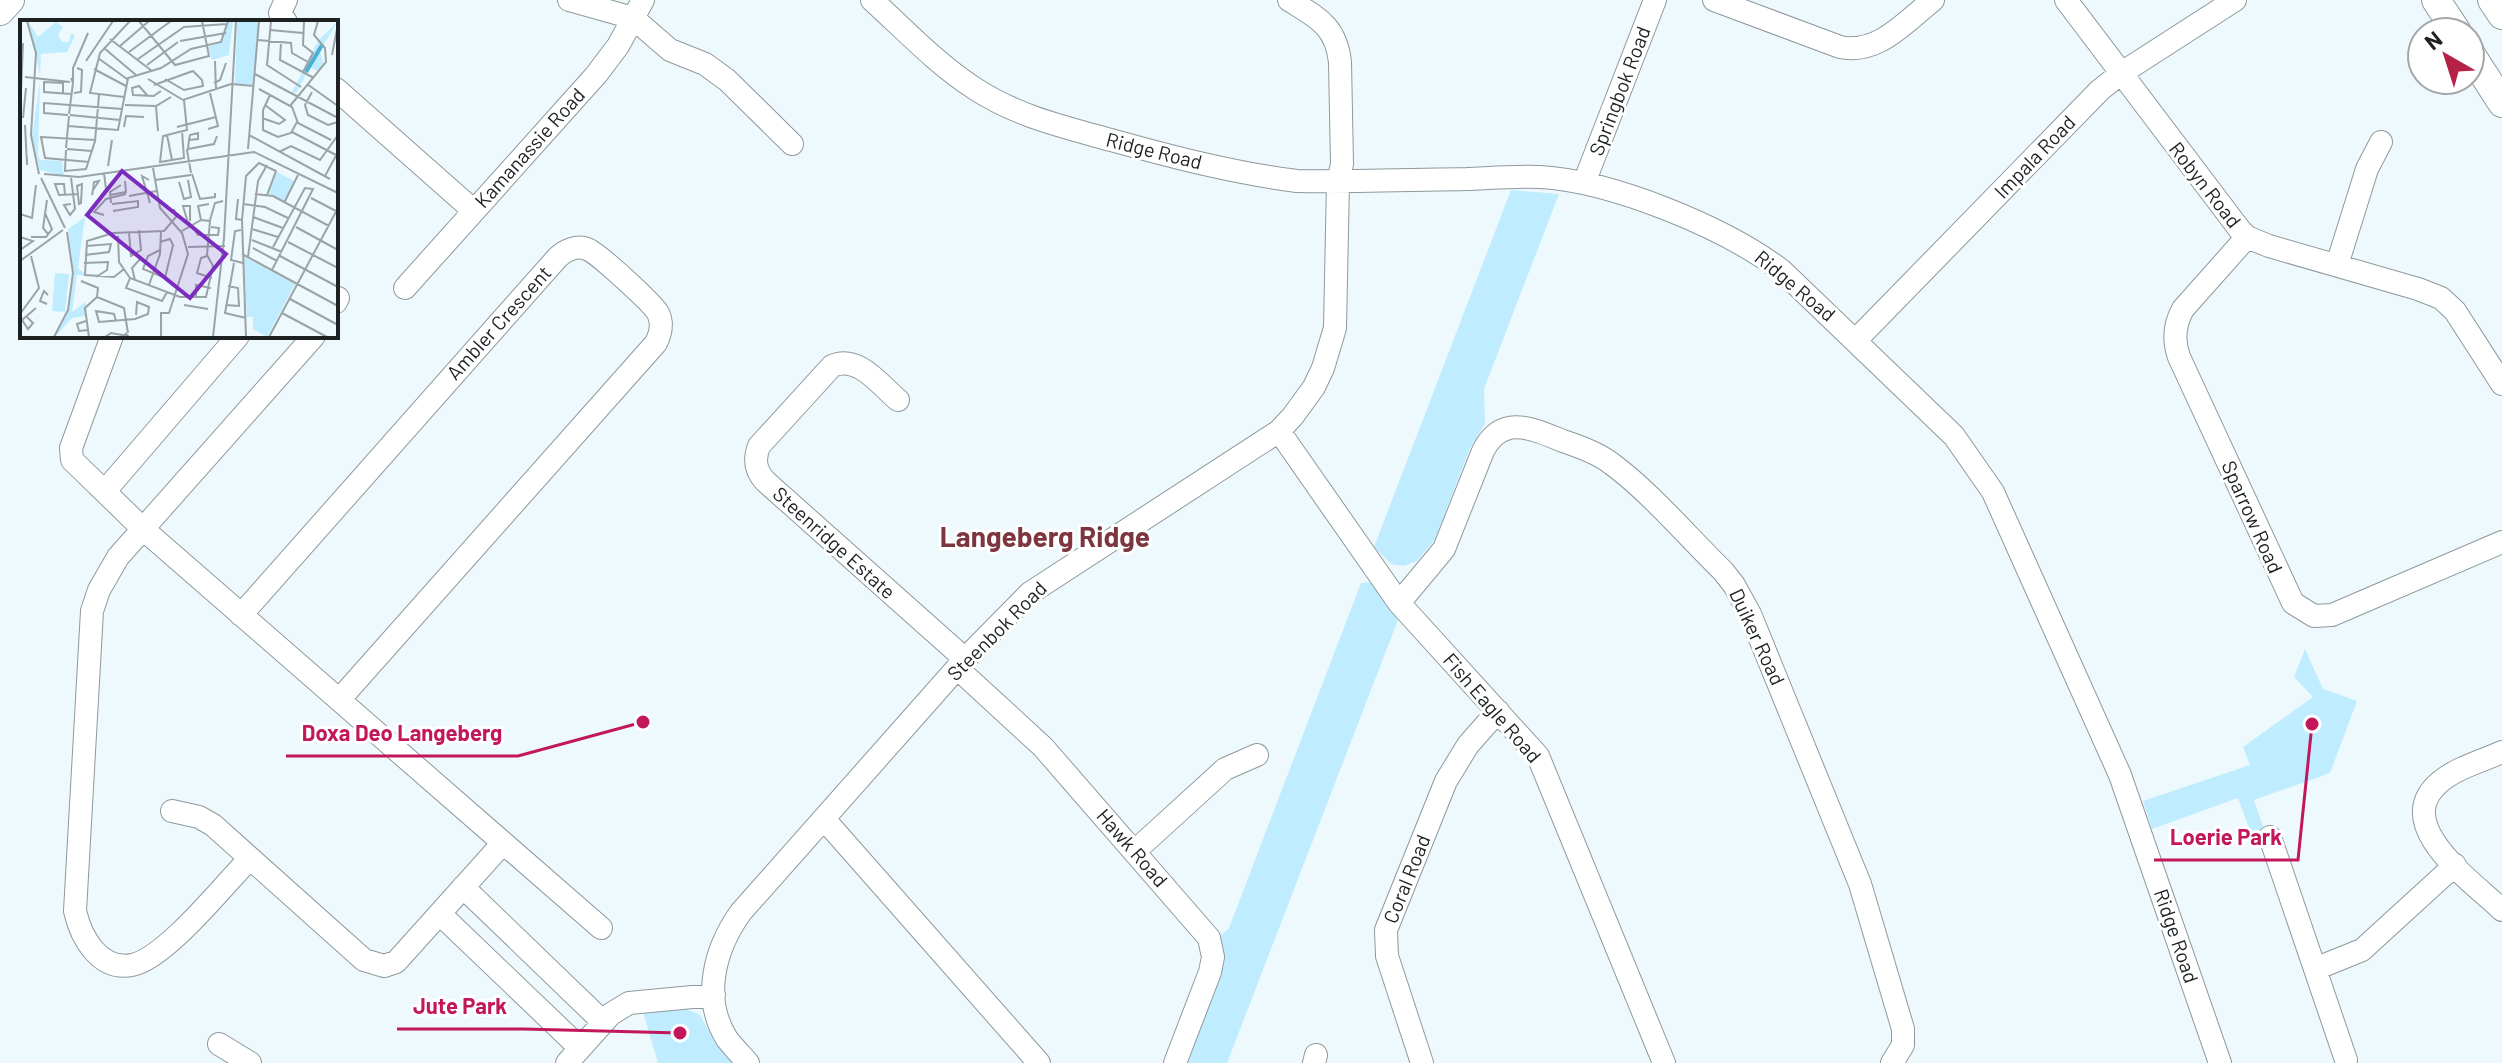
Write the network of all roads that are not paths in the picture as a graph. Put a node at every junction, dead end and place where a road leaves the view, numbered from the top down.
1 (10, 0) edge
2 (569, 0) edge
3 (872, 0) edge
4 (1289, 0) edge
5 (1655, 0) edge
6 (1714, 0) edge
7 (1933, 0) edge
8 (2066, 0) edge
9 (2235, 0) edge
10 (2492, 0) edge
11 (638, 9) edge
12 (0, 11) edge
13 (2502, 15) edge
14 (2120, 74) junction
15 (2486, 78) edge
16 (338, 91) edge
17 (2502, 103) edge
18 (2381, 142) dead end
19 (792, 144) dead end
20 (1338, 182) junction
21 (1584, 183) junction
22 (474, 211) junction
23 (2247, 237) junction
24 (2337, 265) junction
25 (405, 288) dead end
26 (111, 338) edge
27 (236, 338) edge
28 (312, 338) edge
29 (1856, 340) junction
30 (2502, 384) edge
31 (898, 400) dead end
32 (1279, 431) junction
33 (105, 491) junction
34 (143, 529) junction
35 (2502, 542) edge
36 (1399, 603) junction
37 (241, 615) junction
38 (961, 664) junction
39 (339, 700) junction
40 (1498, 711) junction
41 (2502, 752) edge
42 (1257, 755) dead end
43 (172, 811) dead end
44 (824, 819) junction
45 (2270, 837) dead end
46 (503, 843) junction
47 (1135, 851) junction
48 (250, 858) junction
49 (2455, 865) junction
50 (463, 887) junction
51 (2502, 910) edge
52 (440, 914) junction
53 (601, 928) dead end
54 (2315, 969) junction
55 (714, 995) junction
56 (603, 1022) junction
57 (219, 1044) dead end
58 (574, 1055) edge
59 (2346, 1060) dead end
60 (250, 1063) edge
61 (748, 1063) edge
62 (1039, 1063) edge
63 (1175, 1063) edge
64 (1422, 1063) edge
65 (1664, 1063) edge
66 (1892, 1063) edge
67 (2220, 1063) edge

1 - 12 main road
2 - 11 street
3 - 20 street, Ridge Road
4 - 20 street, Steenbok Road
5 - 21 street, Springbok Road
6 - 7 street
8 - 14 street, Robyn Road
9 - 14 street, Impala Road
10 - 13 main road
11 - 19 street
11 - 22 street, Kamanassie Road
14 - 23 street, Robyn Road
14 - 29 street, Impala Road
15 - 17 main road
16 - 22 street
18 - 24 street
20 - 21 street, Ridge Road
20 - 32 street, Steenbok Road
21 - 29 street, Ridge Road
22 - 25 street, Kamanassie Road
23 - 24 street, Robyn Road
23 - 35 street, Sparrow Road
24 - 30 street, Robyn Road
26 - 33 street
27 - 33 street
28 - 34 street
29 - 67 street, Ridge Road
31 - 38 street, Steenridge Estate
32 - 36 street, Fish Eagle Road
32 - 38 street, Steenbok Road
33 - 34 street
34 - 37 street
34 - 48 street
36 - 40 street, Fish Eagle Road
36 - 66 street, Duiker Road
37 - 39 street
37 - 39 street, Ambler Crescent
38 - 44 street, Steenbok Road
38 - 47 street, Hawk Road
39 - 46 street
40 - 64 street, Coral Road
40 - 65 street, Fish Eagle Road
41 - 49 street
42 - 47 street
43 - 48 street
44 - 55 street, Steenbok Road
44 - 62 street
45 - 54 street
46 - 50 street
46 - 53 street
47 - 63 street, Hawk Road
48 - 52 street
49 - 51 street
49 - 54 street
50 - 52 street
50 - 56 street
52 - 58 street
54 - 59 street
55 - 56 street
55 - 61 street
56 - 58 street
57 - 60 street

